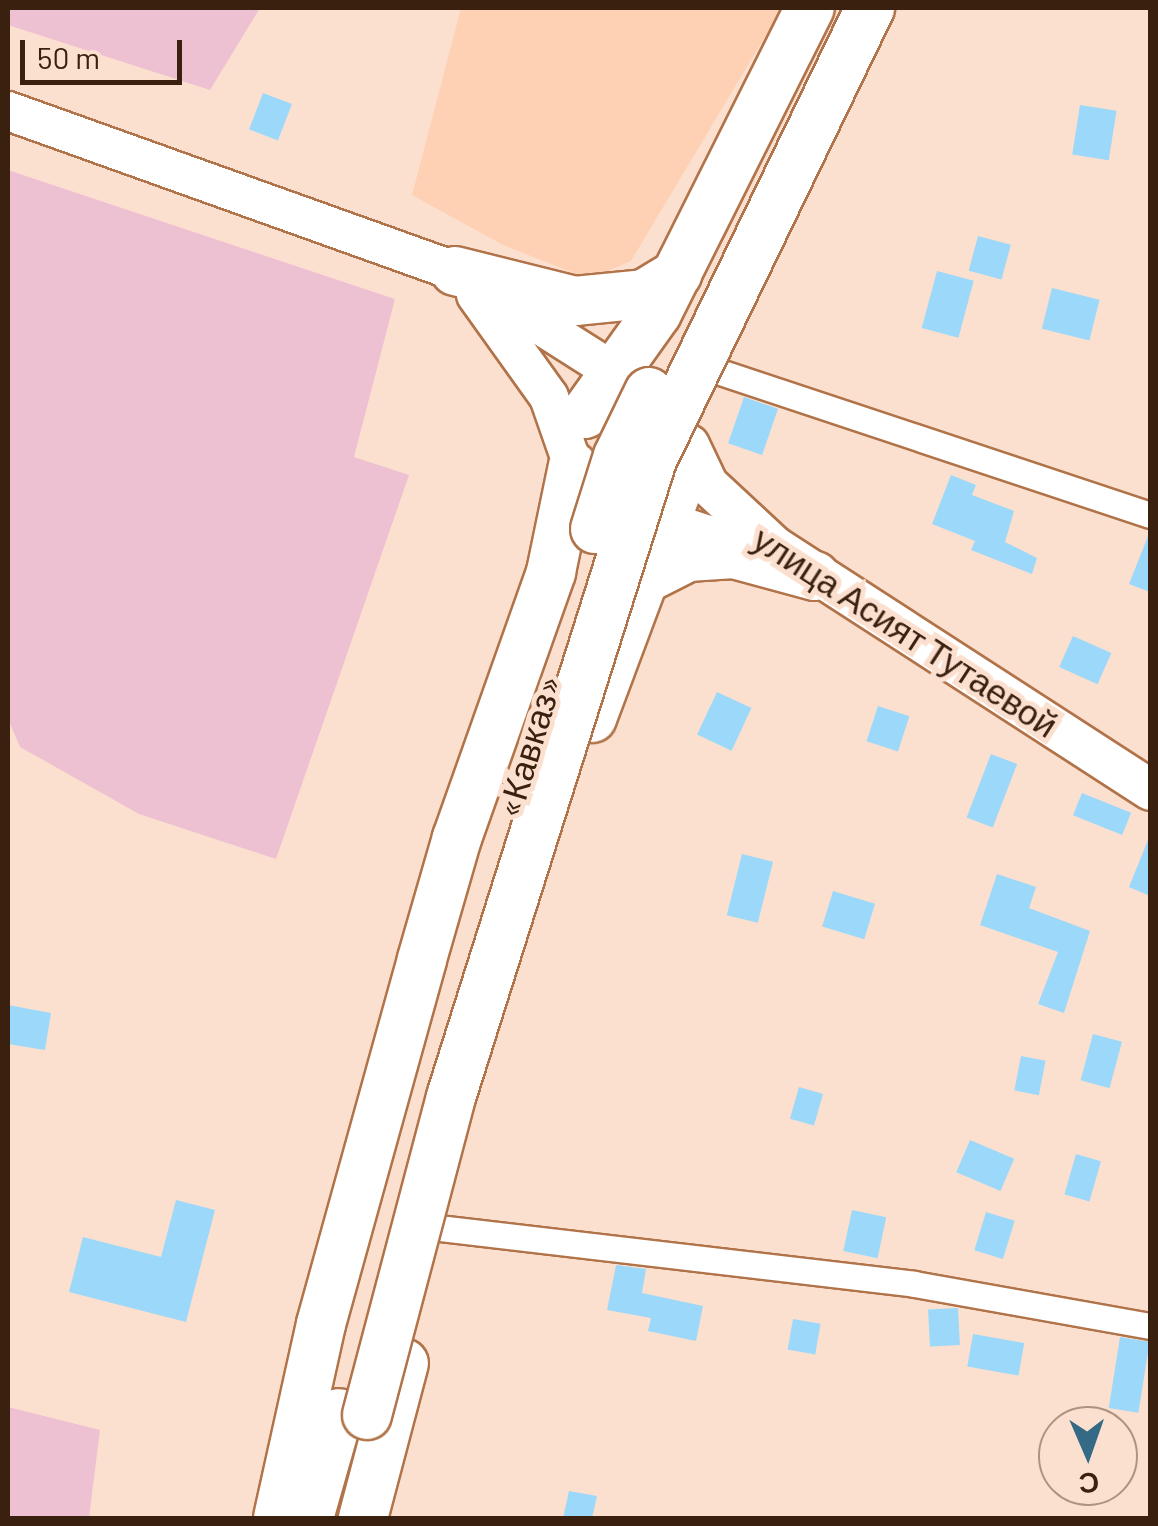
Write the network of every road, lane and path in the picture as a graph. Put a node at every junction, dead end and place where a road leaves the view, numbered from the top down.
1 (810, 8) edge
2 (838, 8) edge
3 (870, 8) edge
4 (891, 8) edge
5 (8, 111) edge
6 (455, 271) junction
7 (677, 274) junction
8 (612, 370) junction
9 (717, 371) junction
10 (654, 398) junction
11 (585, 414) junction
12 (573, 466) junction
13 (670, 479) junction
14 (1150, 514) edge
15 (815, 576) junction
16 (644, 580) junction
17 (1150, 790) edge
18 (440, 1228) junction
19 (1150, 1326) edge
20 (353, 1414) junction
21 (278, 1518) edge
22 (309, 1518) edge
23 (361, 1518) edge

1 - 7 highway
2 - 20 highway, «Кавказ», bridge
3 - 20 highway, «Кавказ», bridge
4 - 9 highway
5 - 6 main road
6 - 7 highway
6 - 8 main road
6 - 12 main road
7 - 8 highway
8 - 10 main road
8 - 11 highway
9 - 13 highway
9 - 14 street
10 - 11 main road
10 - 13 main road
11 - 12 main road
12 - 13 main road
12 - 21 highway
13 - 15 main road
13 - 15 main road, улица Асият Тутаевой
13 - 16 highway
15 - 16 highway
15 - 17 main road, улица Асият Тутаевой
16 - 18 highway
18 - 19 street
18 - 23 highway
20 - 22 highway, «Кавказ»
20 - 23 highway, «Кавказ»

